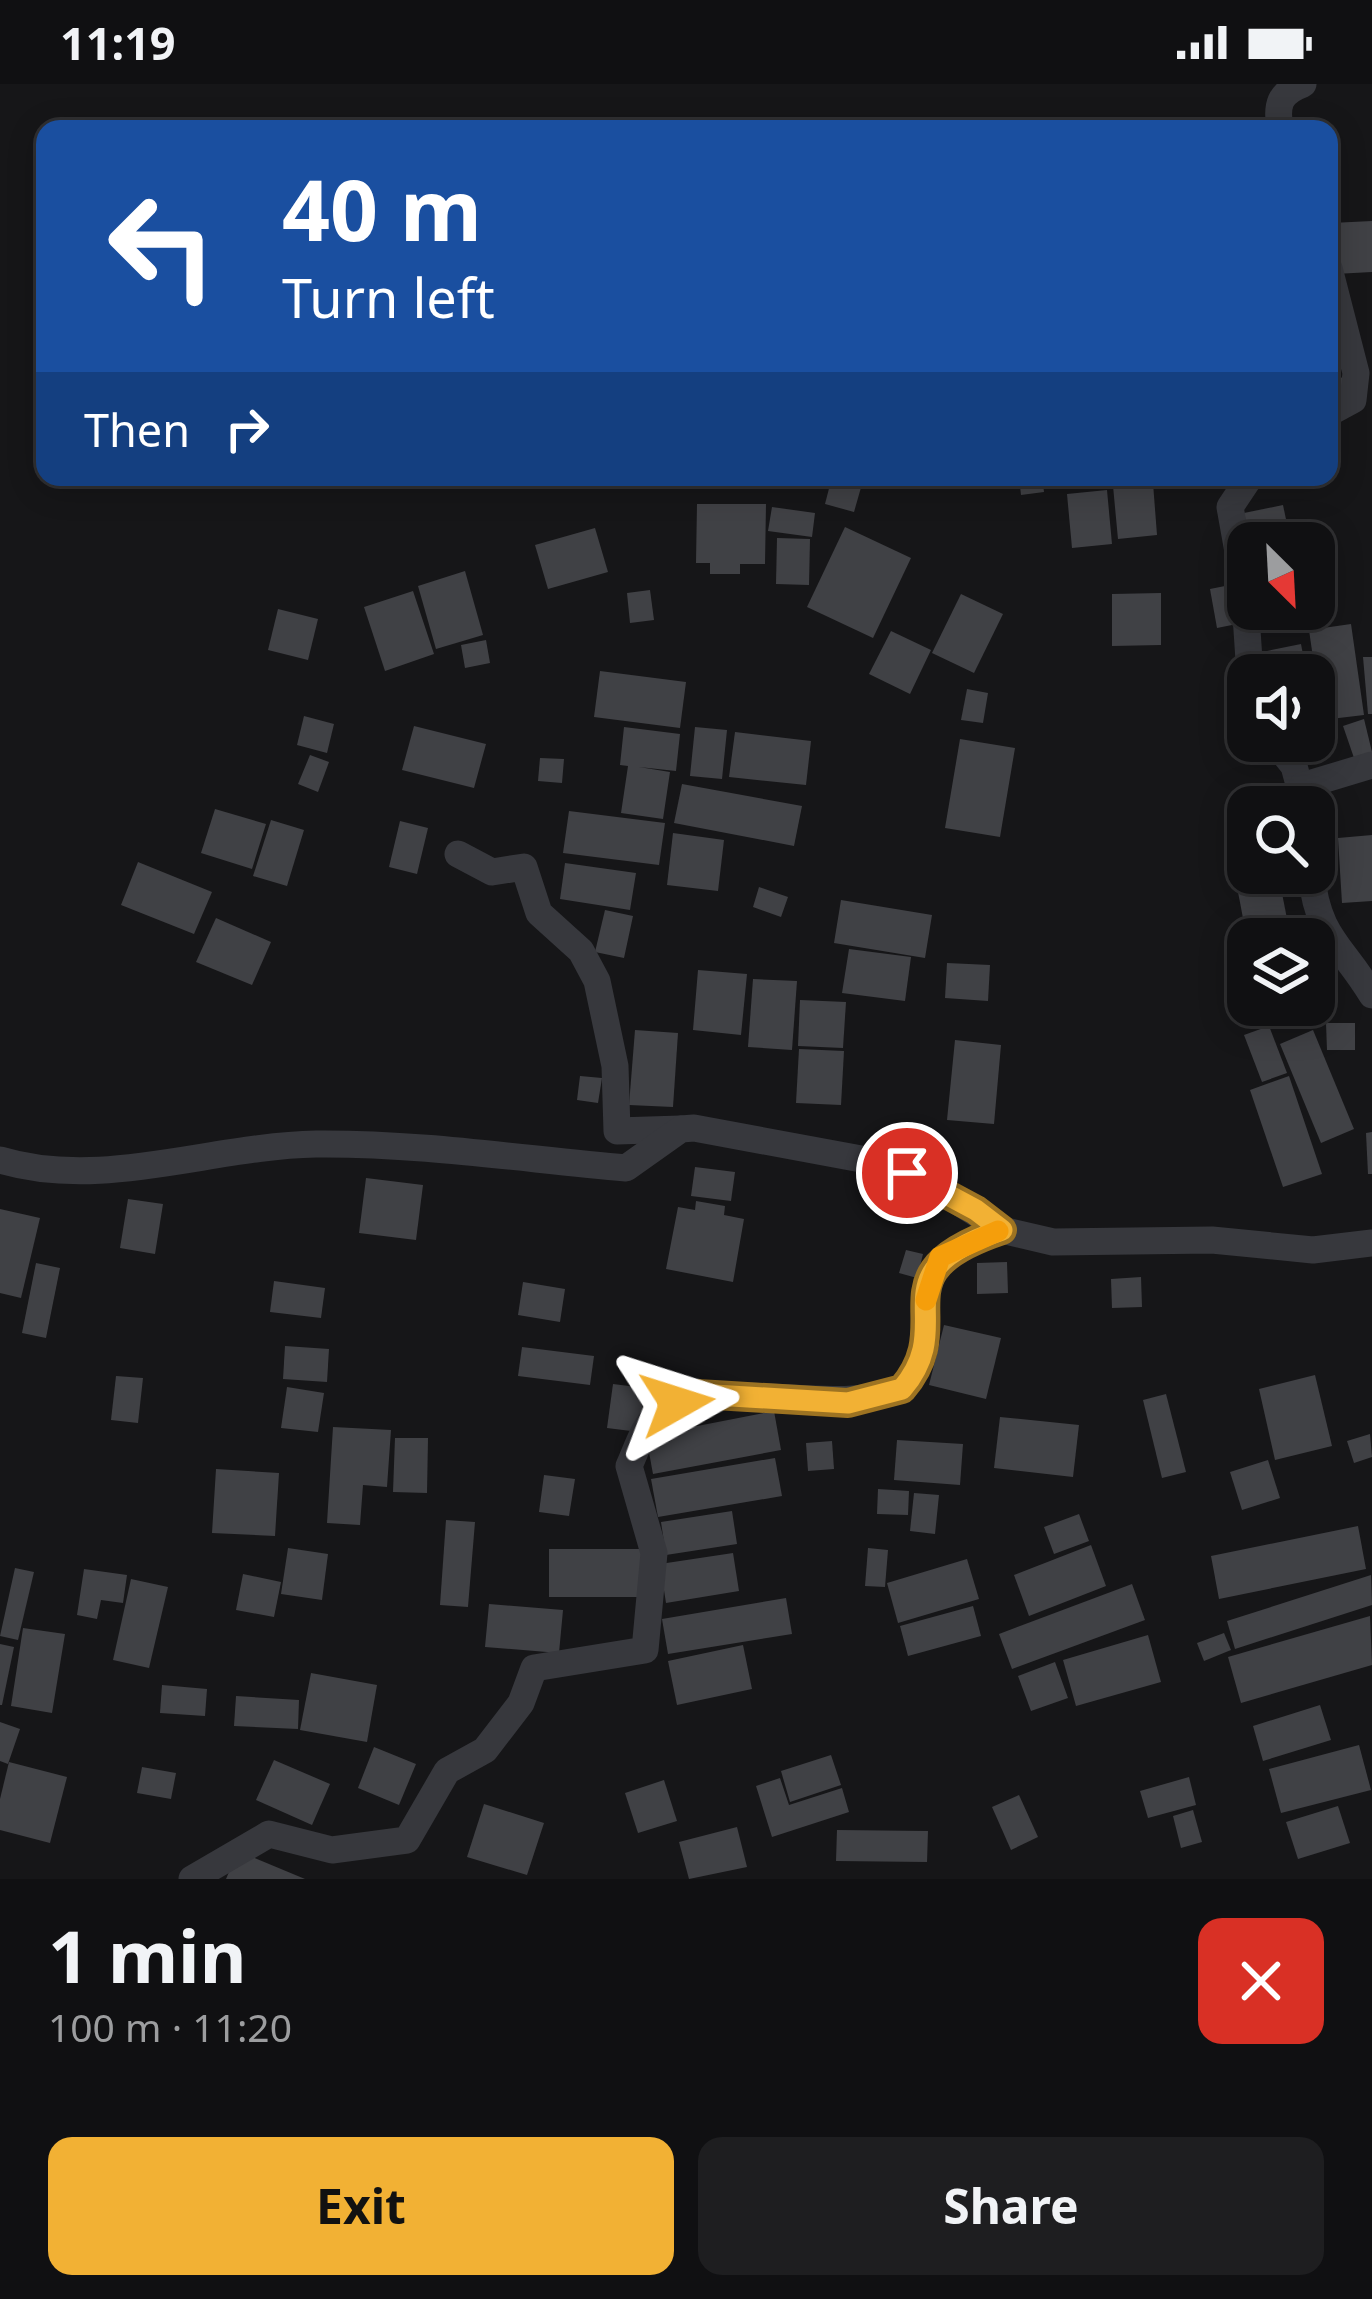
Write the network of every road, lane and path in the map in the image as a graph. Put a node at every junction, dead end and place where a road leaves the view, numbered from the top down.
1 (1304, 84) edge
2 (1279, 120) edge
3 (1338, 303) edge
4 (1338, 408) edge
5 (1244, 486) edge
6 (1249, 654) edge
7 (1372, 765) edge
8 (1326, 786) edge
9 (458, 854) dead end
10 (1316, 894) edge
11 (1372, 994) edge
12 (681, 1129) junction
13 (0, 1160) edge
14 (1002, 1230) junction
15 (1372, 1243) edge
16 (193, 1879) edge

1 - 2 street
3 - 4 street
5 - 6 street
7 - 8 street
9 - 12 street
10 - 11 street
12 - 13 street
12 - 14 street
14 - 15 street
14 - 16 street

